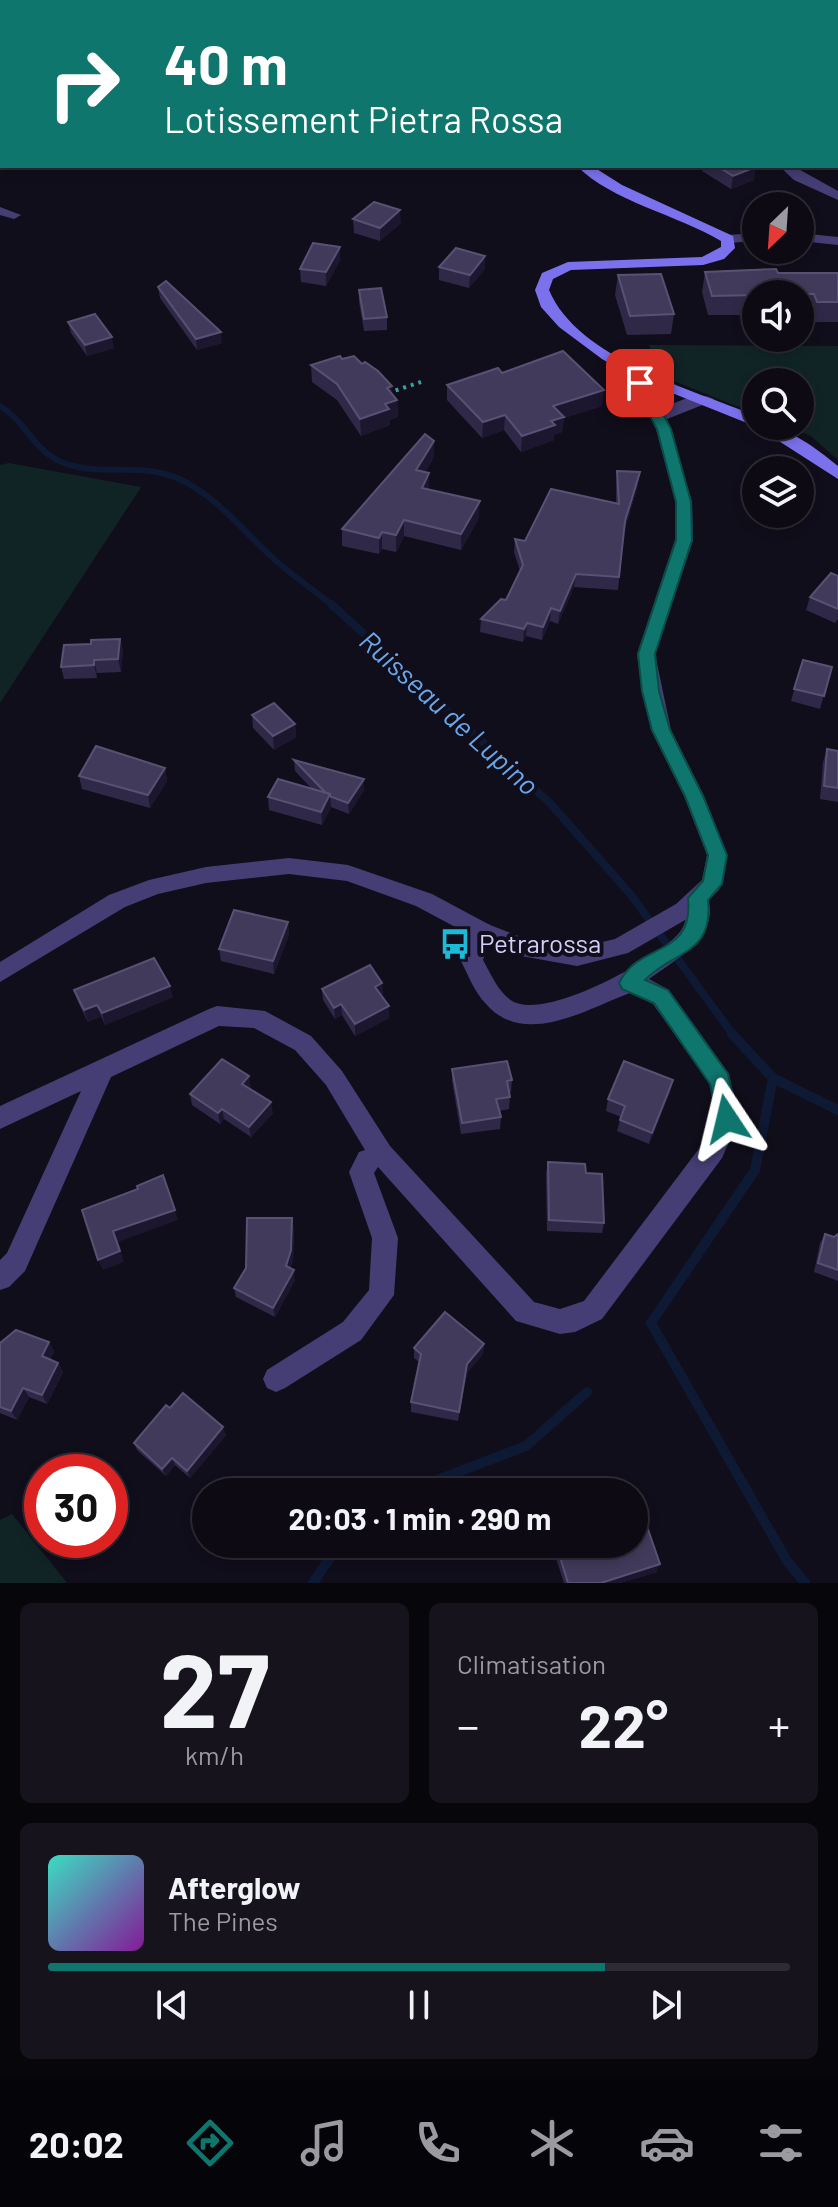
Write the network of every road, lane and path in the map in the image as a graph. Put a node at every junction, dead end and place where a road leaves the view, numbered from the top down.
1 (586, 168) edge
2 (788, 168) edge
3 (838, 196) edge
4 (742, 238) edge
5 (814, 238) edge
6 (728, 239) junction
7 (838, 241) edge
8 (640, 375) junction
9 (421, 382) dead end
10 (380, 395) edge
11 (707, 400) junction
12 (742, 416) edge
13 (658, 417) junction
14 (789, 440) edge
15 (838, 474) edge
16 (691, 904) junction
17 (482, 931) junction
18 (0, 973) edge
19 (629, 983) junction
20 (103, 1069) junction
21 (0, 1118) edge
22 (381, 1154) junction
23 (0, 1278) edge
24 (276, 1379) dead end

1 - 6 main road
2 - 3 street
4 - 6 street
5 - 7 street
6 - 8 main road
8 - 11 main road
8 - 13 street
9 - 10 path
11 - 12 main road
11 - 13 street
13 - 16 street
14 - 15 main road
16 - 17 street
16 - 19 street
17 - 18 street
17 - 19 street
19 - 22 street
20 - 21 street
20 - 22 street
20 - 23 street
22 - 24 street

